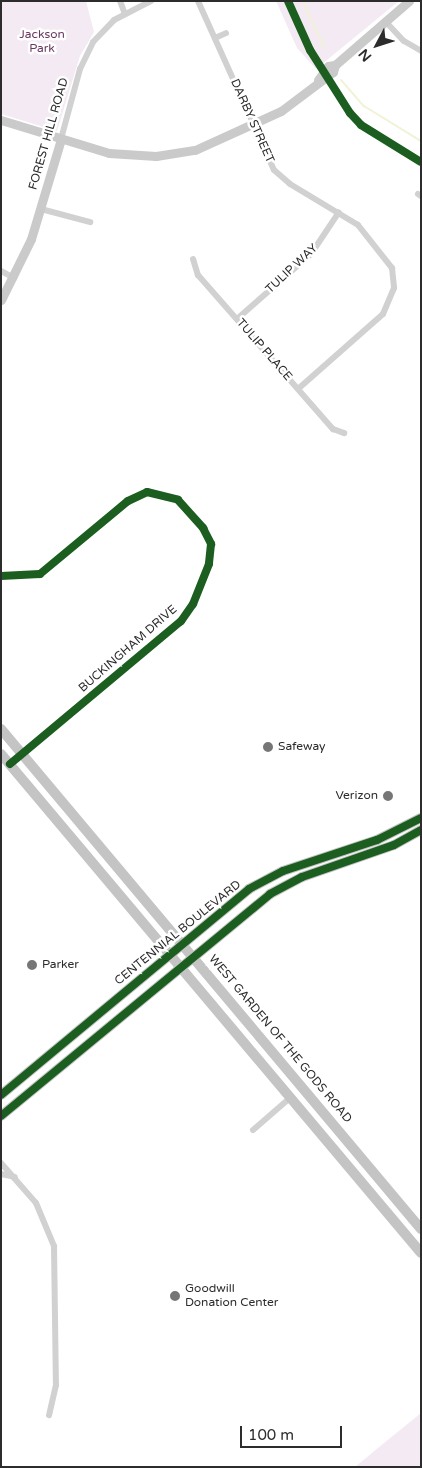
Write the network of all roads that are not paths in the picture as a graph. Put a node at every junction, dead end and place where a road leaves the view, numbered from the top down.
1 (120, 1) edge
2 (152, 1) edge
3 (198, 1) edge
4 (409, 1) edge
5 (125, 14) junction
6 (386, 22) junction
7 (226, 33) dead end
8 (215, 38) junction
9 (421, 51) edge
10 (1, 120) edge
11 (254, 126) junction
12 (61, 139) junction
13 (41, 209) junction
14 (339, 212) junction
15 (90, 222) dead end
16 (192, 259) dead end
17 (1, 271) edge
18 (14, 278) junction
19 (2, 296) edge
20 (237, 319) junction
21 (298, 389) junction
22 (344, 433) dead end
23 (1, 576) edge
24 (1, 729) edge
25 (22, 753) junction
26 (1, 754) edge
27 (10, 764) junction
28 (421, 818) edge
29 (421, 830) edge
30 (184, 943) junction
31 (171, 954) junction
32 (194, 955) junction
33 (181, 966) junction
34 (1, 1095) edge
35 (291, 1097) junction
36 (1, 1116) edge
37 (253, 1130) dead end
38 (1, 1163) edge
39 (1, 1174) edge
40 (15, 1177) junction
41 (366, 1188) junction
42 (421, 1229) edge
43 (421, 1244) edge
44 (421, 1253) edge
45 (49, 1415) dead end

1 - 5 street
2 - 5 street, FOREST HILL ROAD
3 - 8 street, DARBY STREET
4 - 6 street
5 - 12 street, FOREST HILL ROAD
6 - 9 street
6 - 11 street
7 - 8 street
8 - 11 street, DARBY STREET
10 - 12 street
11 - 12 street
11 - 14 street, DARBY STREET
12 - 13 street, FOREST HILL ROAD
13 - 15 street
13 - 18 street, FOREST HILL ROAD
14 - 20 street, TULIP WAY
14 - 21 street, DARBY STREET
16 - 20 street, TULIP PLACE
17 - 18 street
18 - 19 street, FOREST HILL ROAD
20 - 21 street, TULIP PLACE
21 - 22 street, TULIP PLACE
23 - 25 street, BUCKINGHAM DRIVE
24 - 25 main road, WEST GARDEN OF THE GODS ROAD
25 - 27 street, BUCKINGHAM DRIVE
25 - 30 main road, WEST GARDEN OF THE GODS ROAD
26 - 27 main road
27 - 31 main road
28 - 30 main road, CENTENNIAL BOULEVARD
29 - 32 main road
30 - 31 main road, CENTENNIAL BOULEVARD
30 - 32 main road, WEST GARDEN OF THE GODS ROAD
31 - 33 main road
31 - 34 main road, CENTENNIAL BOULEVARD
32 - 33 main road
32 - 42 main road, WEST GARDEN OF THE GODS ROAD
33 - 35 main road
33 - 36 main road
35 - 37 street
35 - 41 main road
38 - 40 street
39 - 40 street
40 - 45 street
41 - 43 main road
41 - 44 main road

